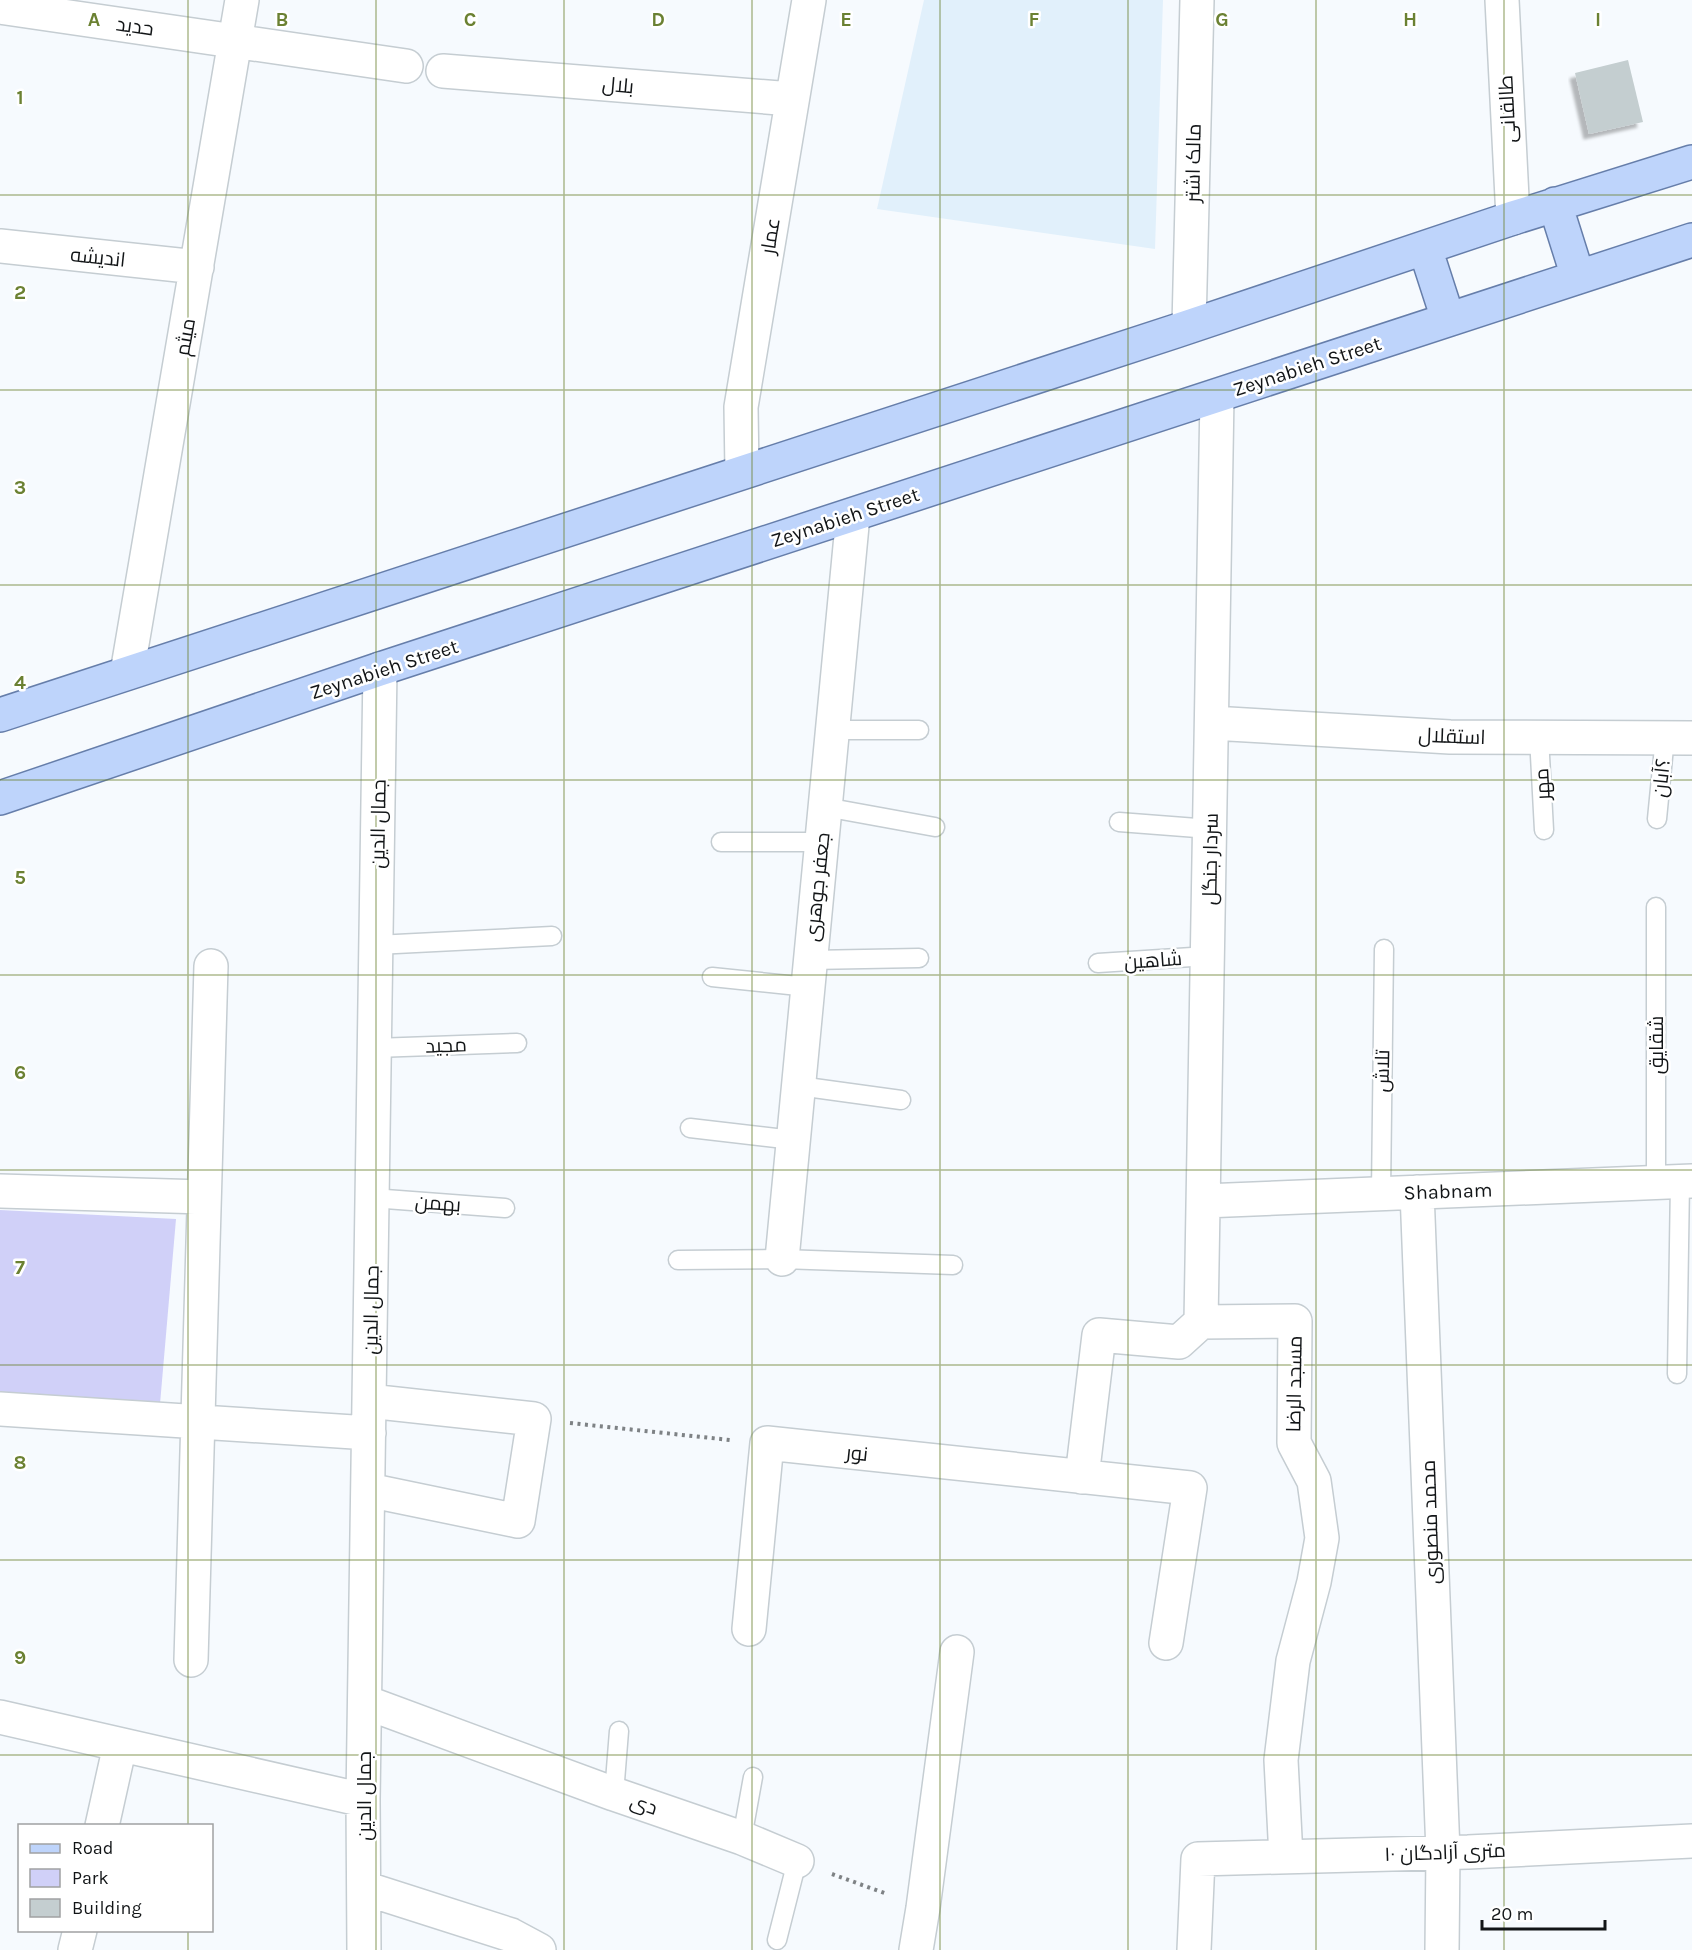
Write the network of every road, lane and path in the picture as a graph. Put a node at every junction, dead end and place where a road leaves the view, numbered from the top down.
1 (242, 0) edge
2 (809, 0) edge
3 (1197, 0) edge
4 (1502, 0) edge
5 (0, 7) edge
6 (235, 40) junction
7 (406, 66) dead end
8 (443, 71) dead end
9 (792, 99) junction
10 (1692, 162) edge
11 (1555, 204) junction
12 (1513, 218) junction
13 (1692, 240) edge
14 (0, 246) edge
15 (1425, 248) junction
16 (196, 267) junction
17 (1578, 277) junction
18 (1448, 319) junction
19 (1189, 326) junction
20 (1217, 396) junction
21 (742, 472) junction
22 (853, 514) junction
23 (380, 669) junction
24 (127, 673) junction
25 (0, 715) edge
26 (1212, 723) junction
27 (832, 730) junction
28 (919, 730) dead end
29 (1539, 737) junction
30 (1678, 737) edge
31 (0, 798) edge
32 (825, 807) junction
33 (1657, 819) dead end
34 (1119, 822) dead end
35 (935, 827) dead end
36 (1210, 829) junction
37 (1544, 830) dead end
38 (722, 842) dead end
39 (822, 842) junction
40 (1656, 907) dead end
41 (552, 936) dead end
42 (376, 945) junction
43 (1384, 949) dead end
44 (1208, 956) junction
45 (919, 958) dead end
46 (1098, 963) dead end
47 (211, 966) dead end
48 (809, 974) junction
49 (712, 977) dead end
50 (517, 1043) dead end
51 (375, 1048) junction
52 (799, 1086) junction
53 (901, 1100) dead end
54 (690, 1128) dead end
55 (793, 1140) junction
56 (1676, 1182) edge
57 (0, 1191) edge
58 (1418, 1192) junction
59 (1381, 1193) junction
60 (204, 1197) junction
61 (372, 1198) junction
62 (1204, 1201) junction
63 (505, 1208) dead end
64 (782, 1259) junction
65 (678, 1260) dead end
66 (954, 1265) dead end
67 (1201, 1322) junction
68 (1677, 1374) dead end
69 (0, 1409) edge
70 (369, 1417) junction
71 (534, 1419) junction
72 (197, 1422) junction
73 (767, 1443) junction
74 (1082, 1477) junction
75 (368, 1490) junction
76 (749, 1629) dead end
77 (1166, 1643) dead end
78 (957, 1652) dead end
79 (191, 1660) dead end
80 (365, 1702) junction
81 (0, 1717) edge
82 (619, 1731) dead end
83 (120, 1745) junction
84 (753, 1777) dead end
85 (614, 1794) junction
86 (363, 1800) junction
87 (102, 1824) edge
88 (742, 1838) junction
89 (1692, 1841) edge
90 (1443, 1852) junction
91 (1286, 1857) junction
92 (797, 1861) junction
93 (364, 1888) junction
94 (923, 1908) junction
95 (80, 1932) edge
96 (777, 1940) dead end
97 (75, 1950) edge
98 (364, 1950) edge
99 (539, 1950) edge
100 (916, 1950) edge
101 (1194, 1950) edge
102 (1442, 1950) edge

1 - 6 street, میثم
2 - 9 street, عمار
3 - 19 street, مالک اشتر
4 - 12 street, طالقانی
5 - 6 street, حدید
6 - 7 street
6 - 16 street, میثم
8 - 9 street, بلال
9 - 21 street, عمار
10 - 11 main road
11 - 12 main road
11 - 17 main road
12 - 15 main road
13 - 17 main road, Zeynabieh Street
14 - 16 street, اندیشه
15 - 18 main road
15 - 19 main road
16 - 24 street, میثم
17 - 18 main road, Zeynabieh Street
18 - 20 main road, Zeynabieh Street
19 - 21 main road
20 - 22 main road, Zeynabieh Street
20 - 26 street, سردار جنگل
21 - 24 main road
22 - 23 main road, Zeynabieh Street
22 - 27 street, جعفر جوهری
23 - 31 main road, Zeynabieh Street
23 - 42 street, جمال الدین
24 - 25 main road
26 - 29 street, استقلال
26 - 36 street, سردار جنگل
27 - 28 lane
27 - 32 street, جعفر جوهری
29 - 30 street, استقلال
29 - 37 lane, مهر
30 - 33 lane, ؟آبان
32 - 35 lane
32 - 39 street, جعفر جوهری
34 - 36 lane
36 - 44 street, سردار جنگل
38 - 39 lane
39 - 48 street, جعفر جوهری
40 - 56 lane, شقایق
41 - 42 lane
42 - 51 street, جمال الدین
43 - 59 lane, تلاش
44 - 46 lane, شاهین
44 - 62 street, سردار جنگل
45 - 48 lane
47 - 60 street
48 - 49 lane
48 - 52 street, جعفر جوهری
50 - 51 lane, مجید
51 - 61 street, جمال الدین
52 - 53 lane
52 - 55 street, جعفر جوهری
54 - 55 lane
55 - 64 street, جعفر جوهری
56 - 58 street, Shabnam
56 - 68 lane, شقایق
57 - 60 street
58 - 59 street, Shabnam
58 - 90 street, محمد منصوری
59 - 62 street, Shabnam
60 - 72 street
61 - 63 lane, بهمن
61 - 70 street, جمال الدین
62 - 67 street, سردار جنگل
64 - 65 lane
64 - 66 lane
67 - 74 street
67 - 91 street, مسجد الرضا
69 - 72 street
70 - 71 street
70 - 72 street
70 - 75 street, جمال الدین
71 - 73 path
71 - 75 street
72 - 79 street
73 - 74 street, نور
73 - 76 street
74 - 77 street, نور
75 - 80 street, جمال الدین
78 - 94 street
80 - 85 street, دی
80 - 86 street, جمال الدین
81 - 83 street
82 - 85 lane
83 - 86 street
83 - 87 street
84 - 88 lane
85 - 88 street, دی
86 - 93 street, جمال الدین
88 - 92 street, دی
89 - 90 street, ۱۰ متری آزادگان
90 - 91 street, ۱۰ متری آزادگان
90 - 102 street, محمد منصوری
91 - 101 street, ۱۰ متری آزادگان
92 - 94 path
92 - 96 lane
93 - 98 street, جمال الدین
93 - 99 street
94 - 100 street
95 - 97 street

